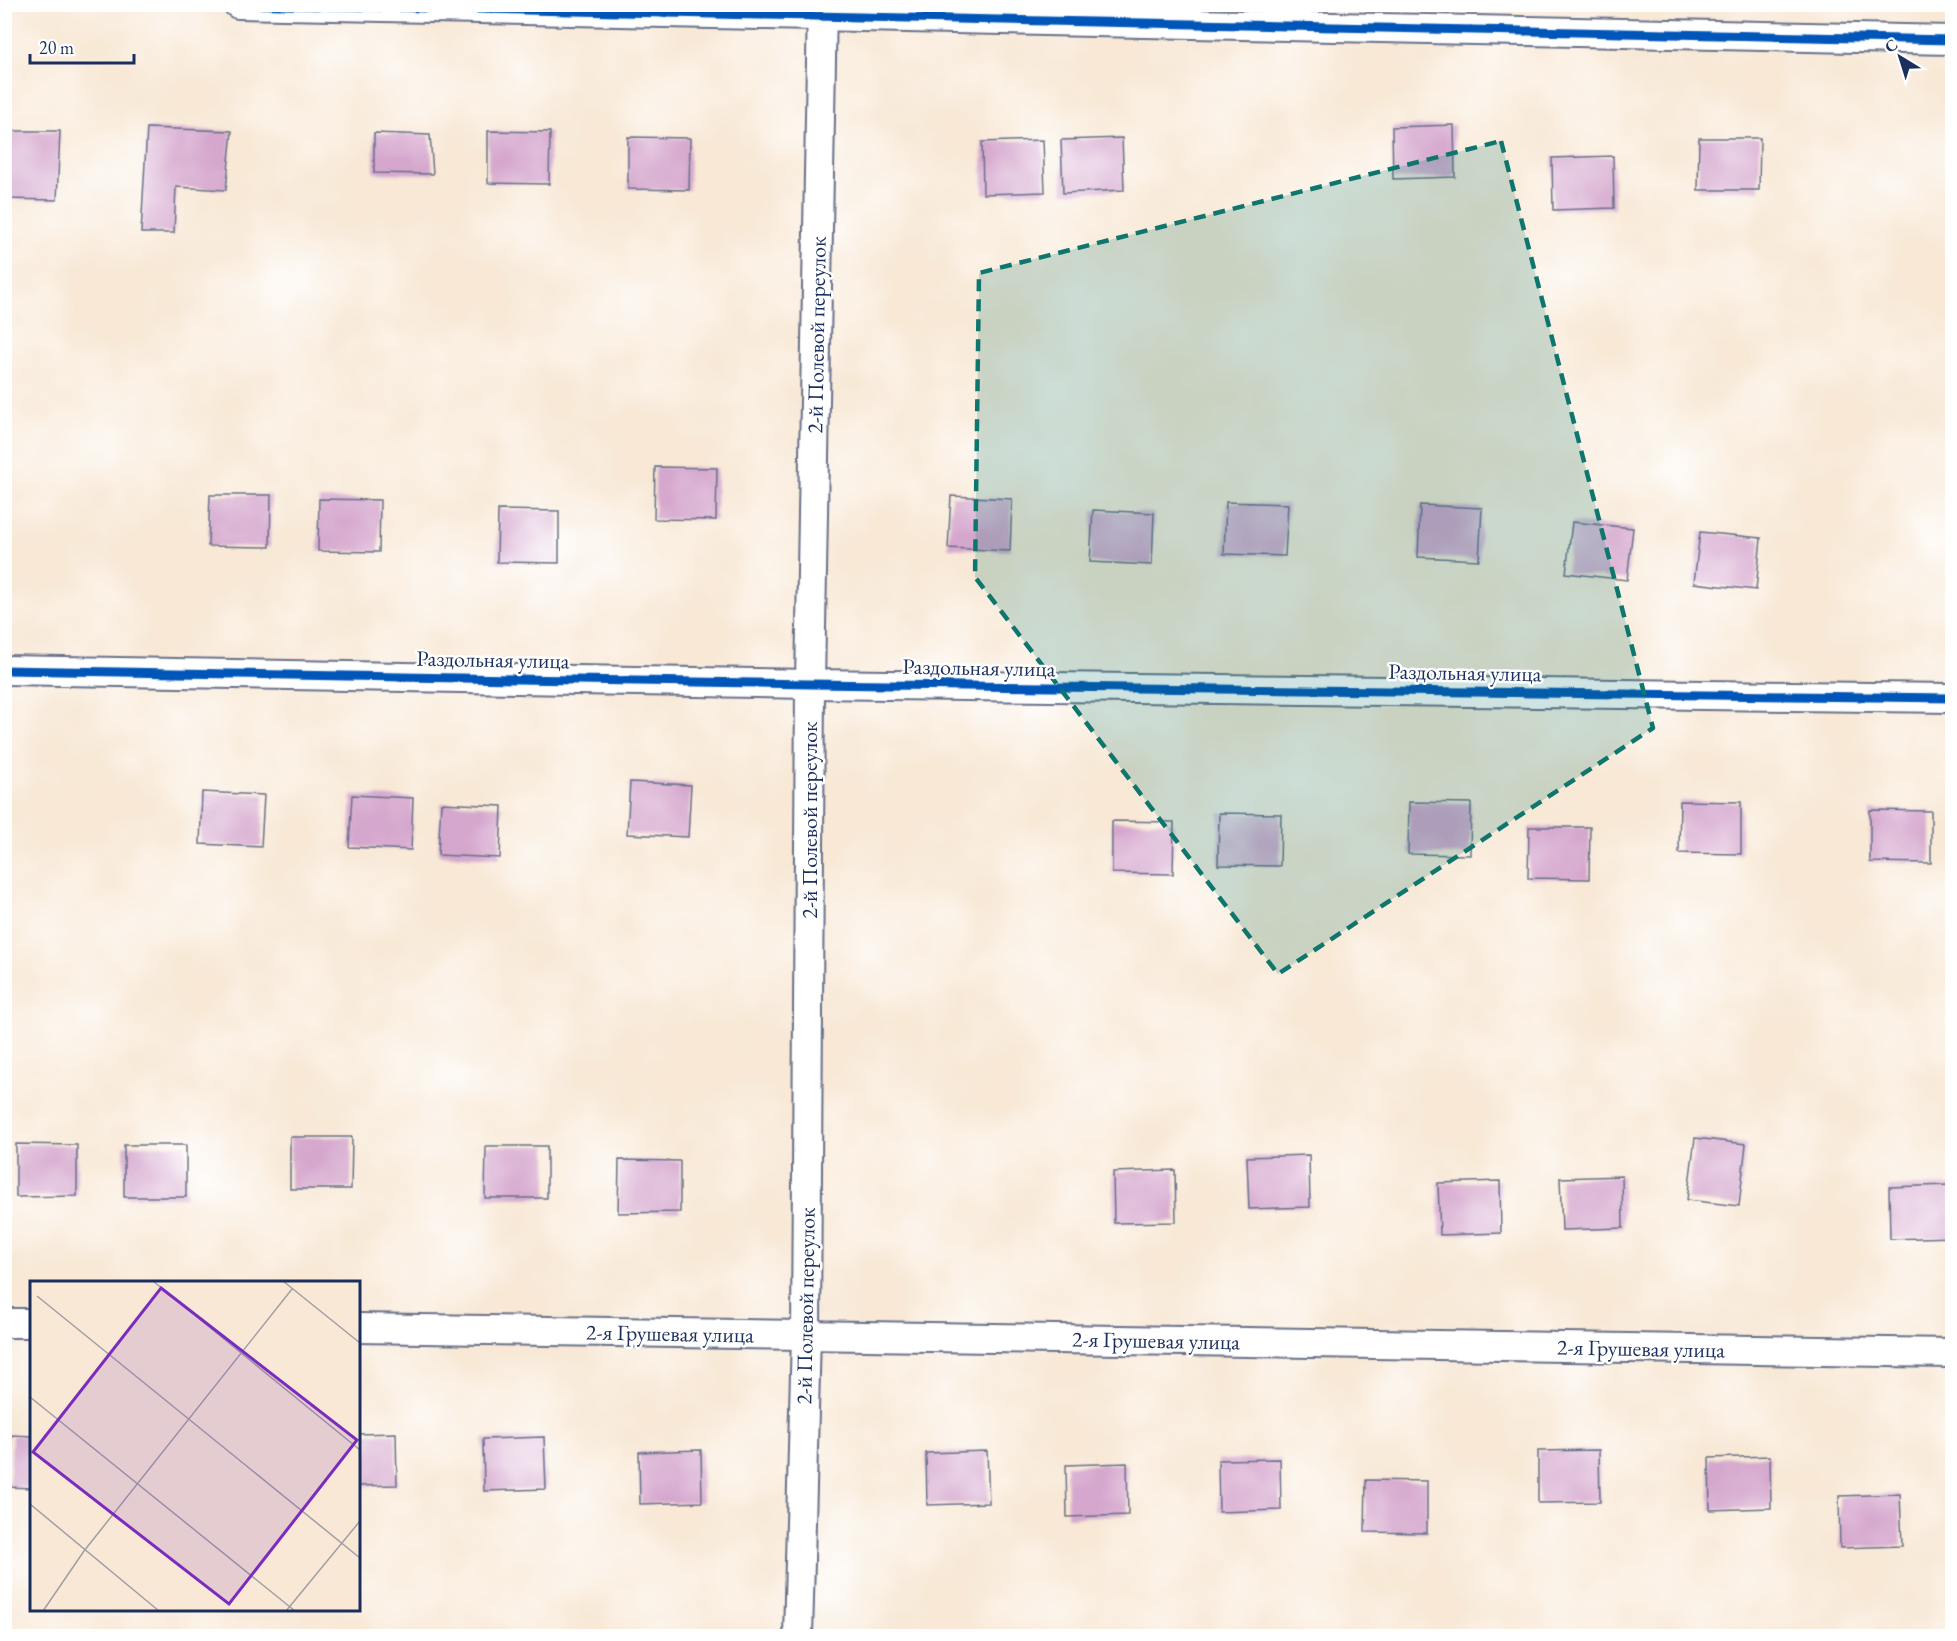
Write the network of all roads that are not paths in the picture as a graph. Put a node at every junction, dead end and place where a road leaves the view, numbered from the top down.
1 (238, 4) edge
2 (822, 10) edge
3 (1953, 40) edge
4 (4, 670) edge
5 (810, 684) junction
6 (1953, 698) edge
7 (4, 1323) edge
8 (30, 1323) edge
9 (360, 1328) edge
10 (806, 1335) junction
11 (1953, 1353) edge
12 (798, 1636) edge

1 - 2 street
2 - 3 street
2 - 5 street, 2-й Полевой переулок
4 - 5 street, Раздольная улица
5 - 6 street, Раздольная улица
5 - 10 street, 2-й Полевой переулок
7 - 8 street
9 - 10 street, 2-я Грушевая улица
10 - 11 street, 2-я Грушевая улица
10 - 12 street, 2-й Полевой переулок

